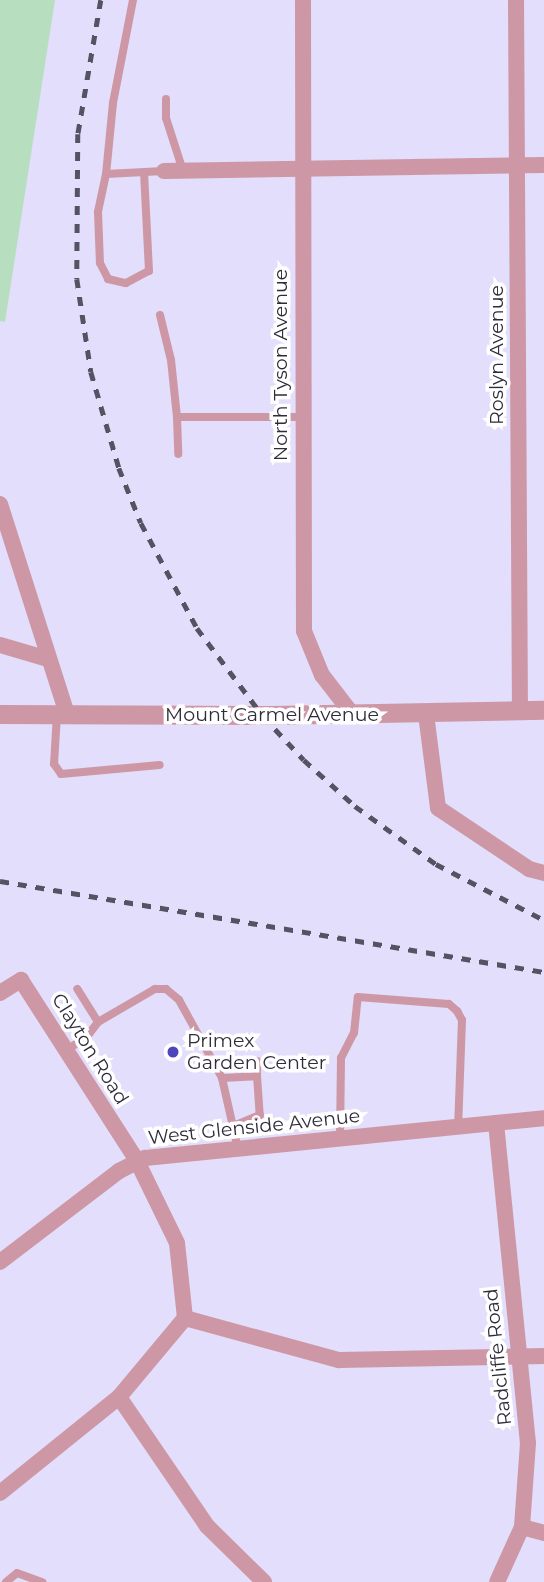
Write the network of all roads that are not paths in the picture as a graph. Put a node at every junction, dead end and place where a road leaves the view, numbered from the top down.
1 (133, 0) edge
2 (303, 0) edge
3 (516, 0) edge
4 (166, 99) dead end
5 (517, 164) junction
6 (544, 165) edge
7 (302, 168) junction
8 (164, 171) joint
9 (183, 171) junction
10 (144, 172) junction
11 (106, 174) junction
12 (160, 315) dead end
13 (177, 417) junction
14 (302, 417) junction
15 (178, 454) dead end
16 (0, 504) edge
17 (0, 645) edge
18 (48, 659) junction
19 (520, 710) junction
20 (544, 710) edge
21 (0, 714) edge
22 (62, 714) junction
23 (426, 714) junction
24 (353, 715) junction
25 (160, 765) dead end
26 (544, 873) edge
27 (77, 989) dead end
28 (0, 993) edge
29 (98, 1022) junction
30 (66, 1050) junction
31 (257, 1061) dead end
32 (257, 1076) junction
33 (222, 1078) junction
34 (544, 1118) edge
35 (496, 1123) junction
36 (235, 1125) junction
37 (458, 1127) junction
38 (340, 1139) junction
39 (238, 1149) junction
40 (136, 1161) junction
41 (0, 1262) edge
42 (185, 1318) junction
43 (544, 1356) edge
44 (519, 1359) junction
45 (119, 1397) junction
46 (0, 1493) edge
47 (522, 1527) junction
48 (544, 1533) edge
49 (6, 1582) edge
50 (42, 1582) edge
51 (264, 1582) edge
52 (497, 1582) edge

1 - 11 lane
2 - 7 street, North Tyson Avenue
3 - 5 street, Roslyn Avenue
4 - 9 lane
5 - 6 street
5 - 7 street
5 - 19 street, Roslyn Avenue
7 - 9 street
7 - 14 street, North Tyson Avenue
8 - 9 street
8 - 10 lane
10 - 11 lane
10 - 11 lane
12 - 13 lane
13 - 14 lane
13 - 15 lane
14 - 24 street, North Tyson Avenue
16 - 18 street
17 - 18 street
18 - 22 street
19 - 20 street, Mount Carmel Avenue
19 - 23 street, Mount Carmel Avenue
21 - 22 street, Mount Carmel Avenue
22 - 24 street, Mount Carmel Avenue
22 - 25 lane
23 - 24 street, Mount Carmel Avenue
23 - 26 street
27 - 29 lane
28 - 30 street, Clayton Road
29 - 30 lane
29 - 33 lane
30 - 40 street, Clayton Road
31 - 32 lane
32 - 33 lane
32 - 36 lane
33 - 36 lane
34 - 35 street, West Glenside Avenue
35 - 37 street, West Glenside Avenue
35 - 44 street, Radcliffe Road
36 - 39 lane
37 - 38 street, West Glenside Avenue
37 - 38 lane
38 - 39 street, West Glenside Avenue
39 - 40 street, West Glenside Avenue
40 - 41 street, West Glenside Avenue
40 - 42 street, Clayton Road
42 - 44 street
42 - 45 street
43 - 44 street
44 - 47 street, Radcliffe Road
45 - 46 street
45 - 51 street
47 - 48 street
47 - 52 street, Radcliffe Road
49 - 50 lane

